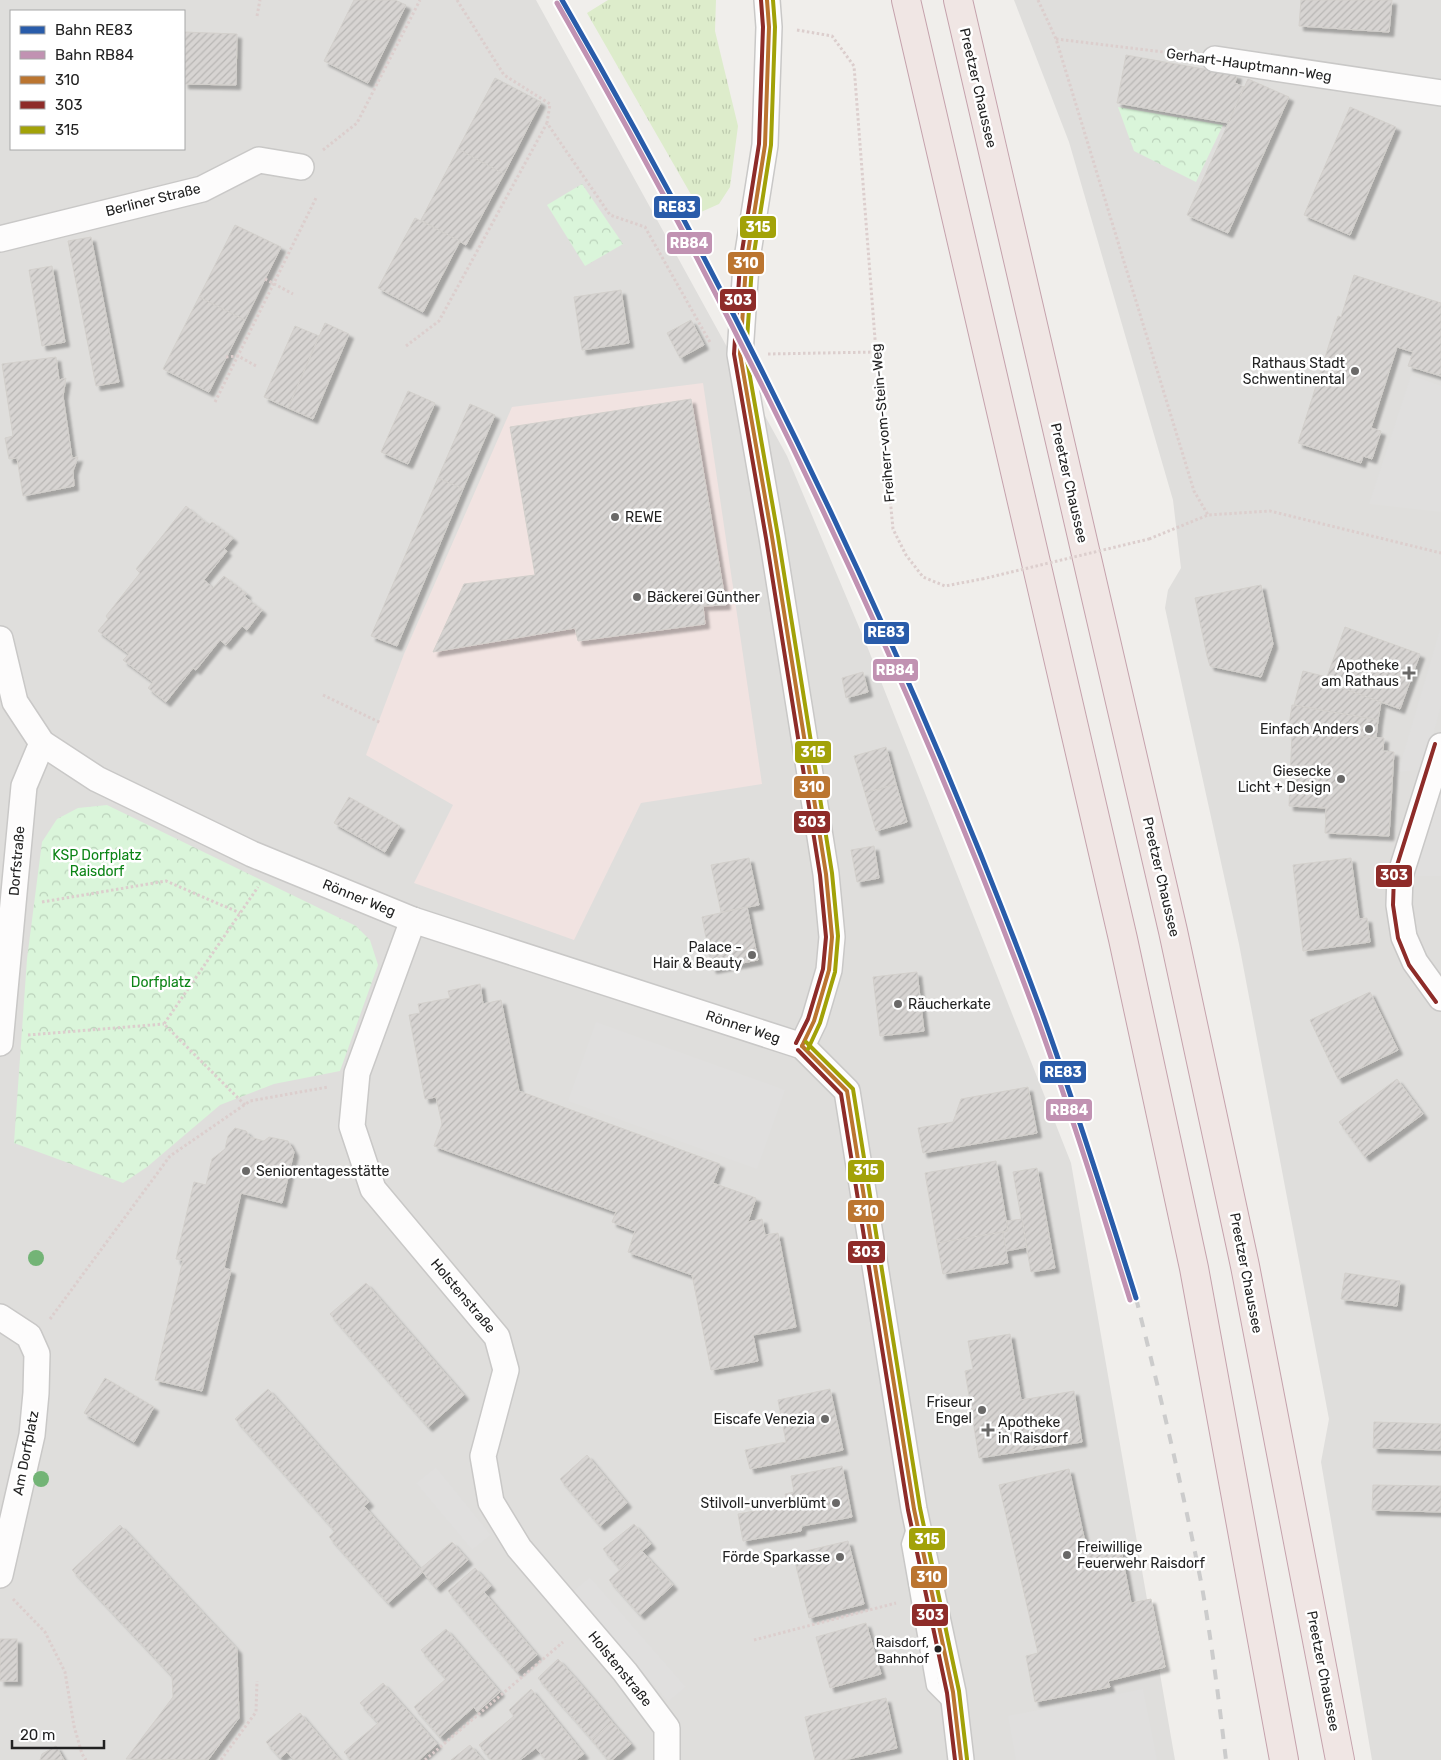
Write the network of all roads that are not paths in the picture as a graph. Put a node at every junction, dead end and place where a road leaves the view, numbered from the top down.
1 (767, 0) edge
2 (906, 0) edge
3 (958, 0) edge
4 (1216, 59) road end
5 (1441, 93) edge
6 (301, 168) road end
7 (0, 239) edge
8 (0, 639) edge
9 (42, 742) junction
10 (1441, 746) edge
11 (412, 920) junction
12 (1441, 998) edge
13 (0, 1037) edge
14 (0, 1043) edge
15 (802, 1046) junction
16 (0, 1317) edge
17 (916, 1519) junction
18 (3, 1584) edge
19 (955, 1707) junction
20 (667, 1760) edge
21 (961, 1760) edge
22 (1284, 1760) edge
23 (1340, 1760) edge

1 - 15 street
2 - 22 highway
3 - 23 highway, Preetzer Chaussee
4 - 5 street, Gerhart-Hauptmann-Weg
6 - 7 street, Berliner Straße
8 - 9 street, Rönner Weg
9 - 11 street, Rönner Weg
9 - 13 street, Dorfstraße
10 - 12 street
11 - 15 street, Rönner Weg
11 - 20 street, Holstenstraße
13 - 14 street, Dorfstraße
15 - 17 street
16 - 18 street, Am Dorfplatz
17 - 19 street
17 - 19 lane
19 - 21 street

